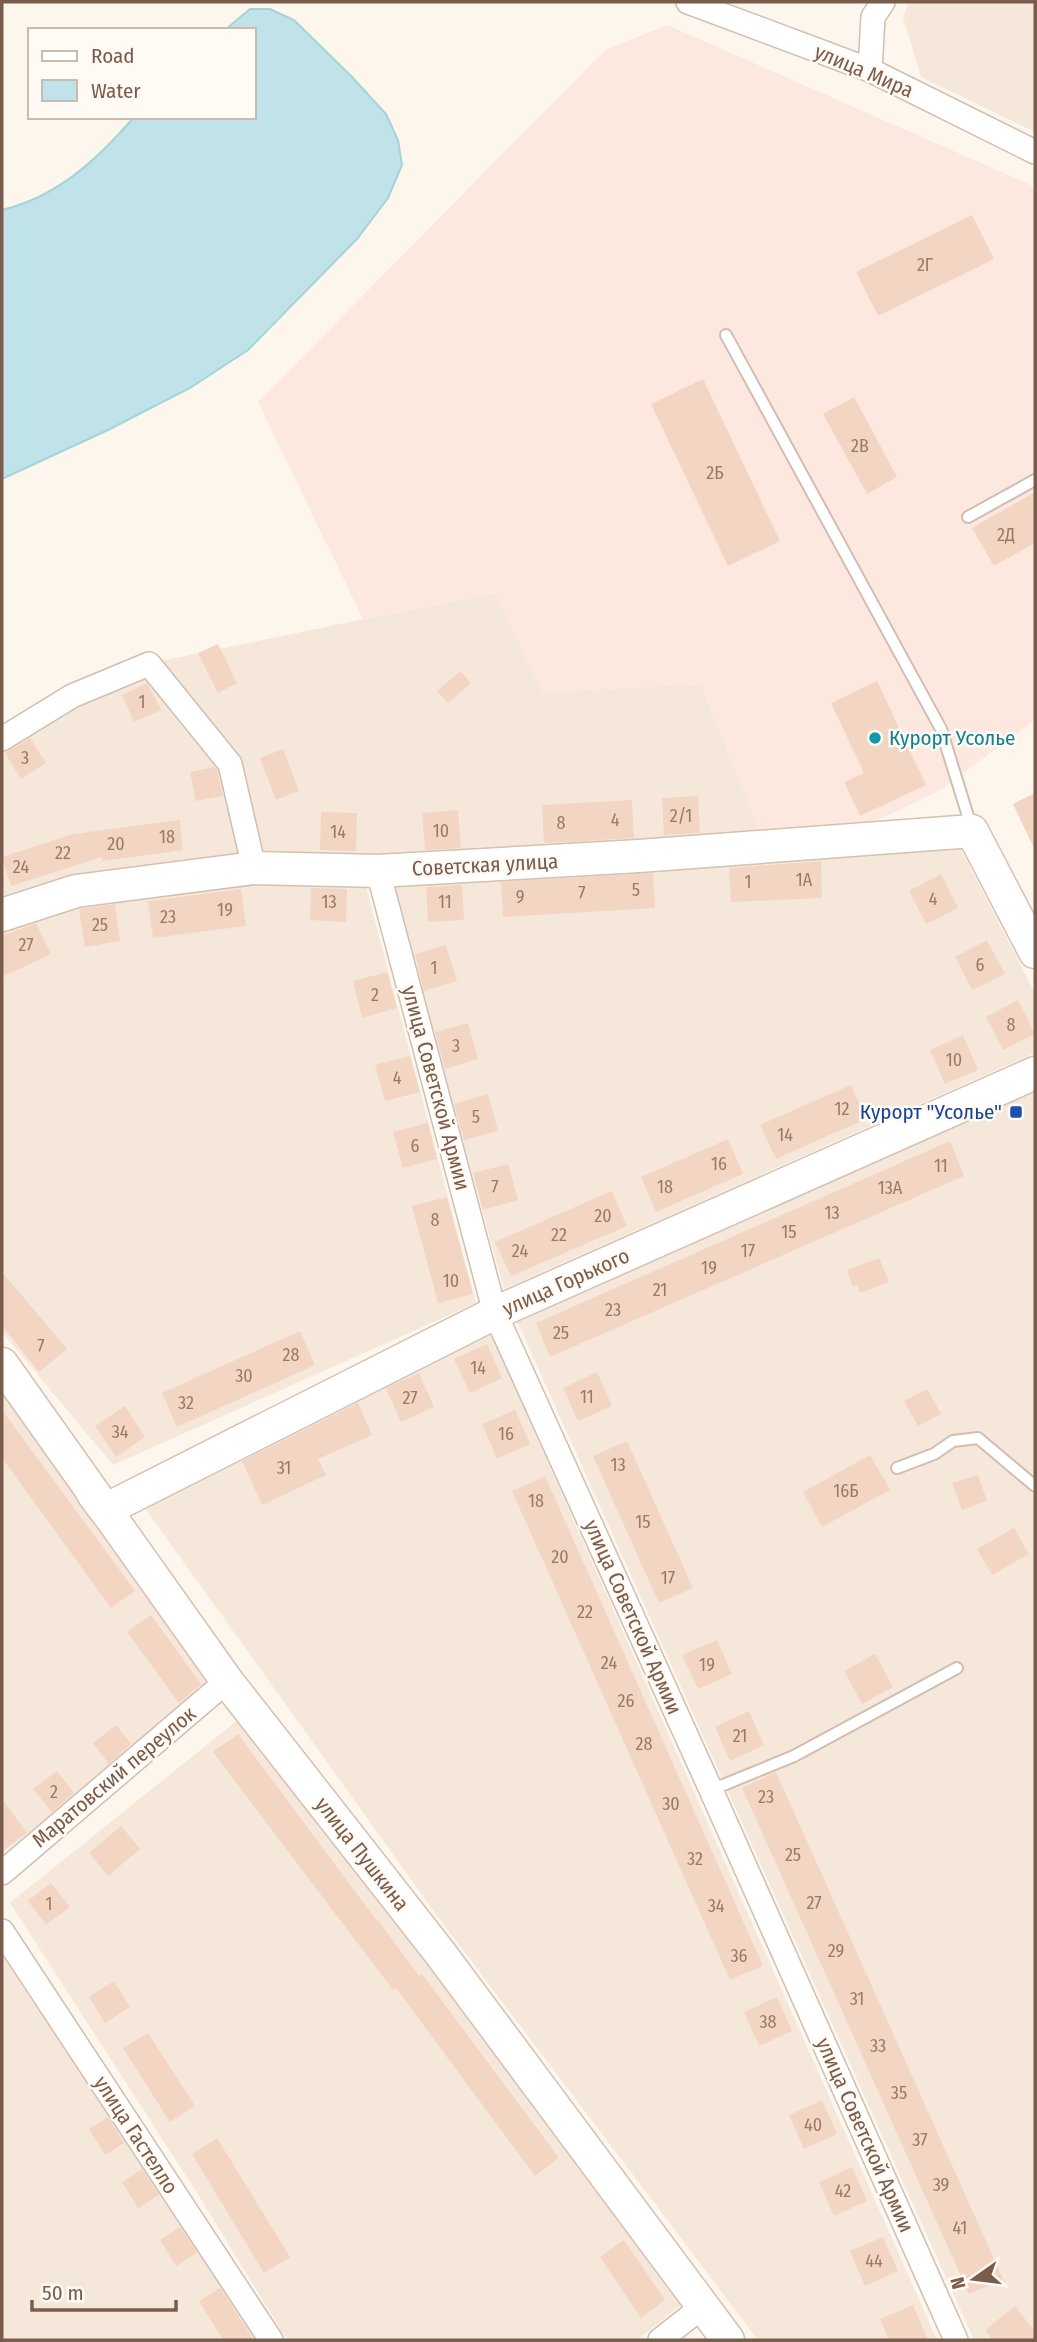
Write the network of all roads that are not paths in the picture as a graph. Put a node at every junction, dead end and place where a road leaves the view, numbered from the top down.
1 (688, 2) edge
2 (883, 2) edge
3 (870, 70) junction
4 (1035, 152) edge
5 (726, 335) dead end
6 (1035, 480) edge
7 (968, 517) dead end
8 (2, 739) edge
9 (972, 831) junction
10 (254, 867) junction
11 (378, 871) junction
12 (2, 915) edge
13 (1035, 952) edge
14 (1035, 1073) edge
15 (495, 1313) junction
16 (2, 1364) edge
17 (897, 1468) dead end
18 (1035, 1486) edge
19 (105, 1510) junction
20 (957, 1668) dead end
21 (227, 1681) junction
22 (711, 1790) junction
23 (2, 1873) edge
24 (2, 1931) edge
25 (719, 2328) edge
26 (271, 2340) edge
27 (660, 2340) edge
28 (956, 2340) edge

1 - 3 street, улица Мира
2 - 3 street
3 - 4 street, улица Мира
5 - 9 lane
6 - 7 lane
8 - 10 street
9 - 11 street, Советская улица
9 - 13 street
10 - 11 street, Советская улица
10 - 12 street, Советская улица
11 - 15 street, улица Советской Армии
14 - 15 street, улица Горького
15 - 19 street, улица Горького
15 - 22 street, улица Советской Армии
16 - 19 street, улица Пушкина
17 - 18 lane
19 - 21 street, улица Пушкина
20 - 22 lane
21 - 23 street, Маратовский переулок
21 - 25 street, улица Пушкина
22 - 28 street, улица Советской Армии
24 - 26 street, улица Гастелло
25 - 27 street

